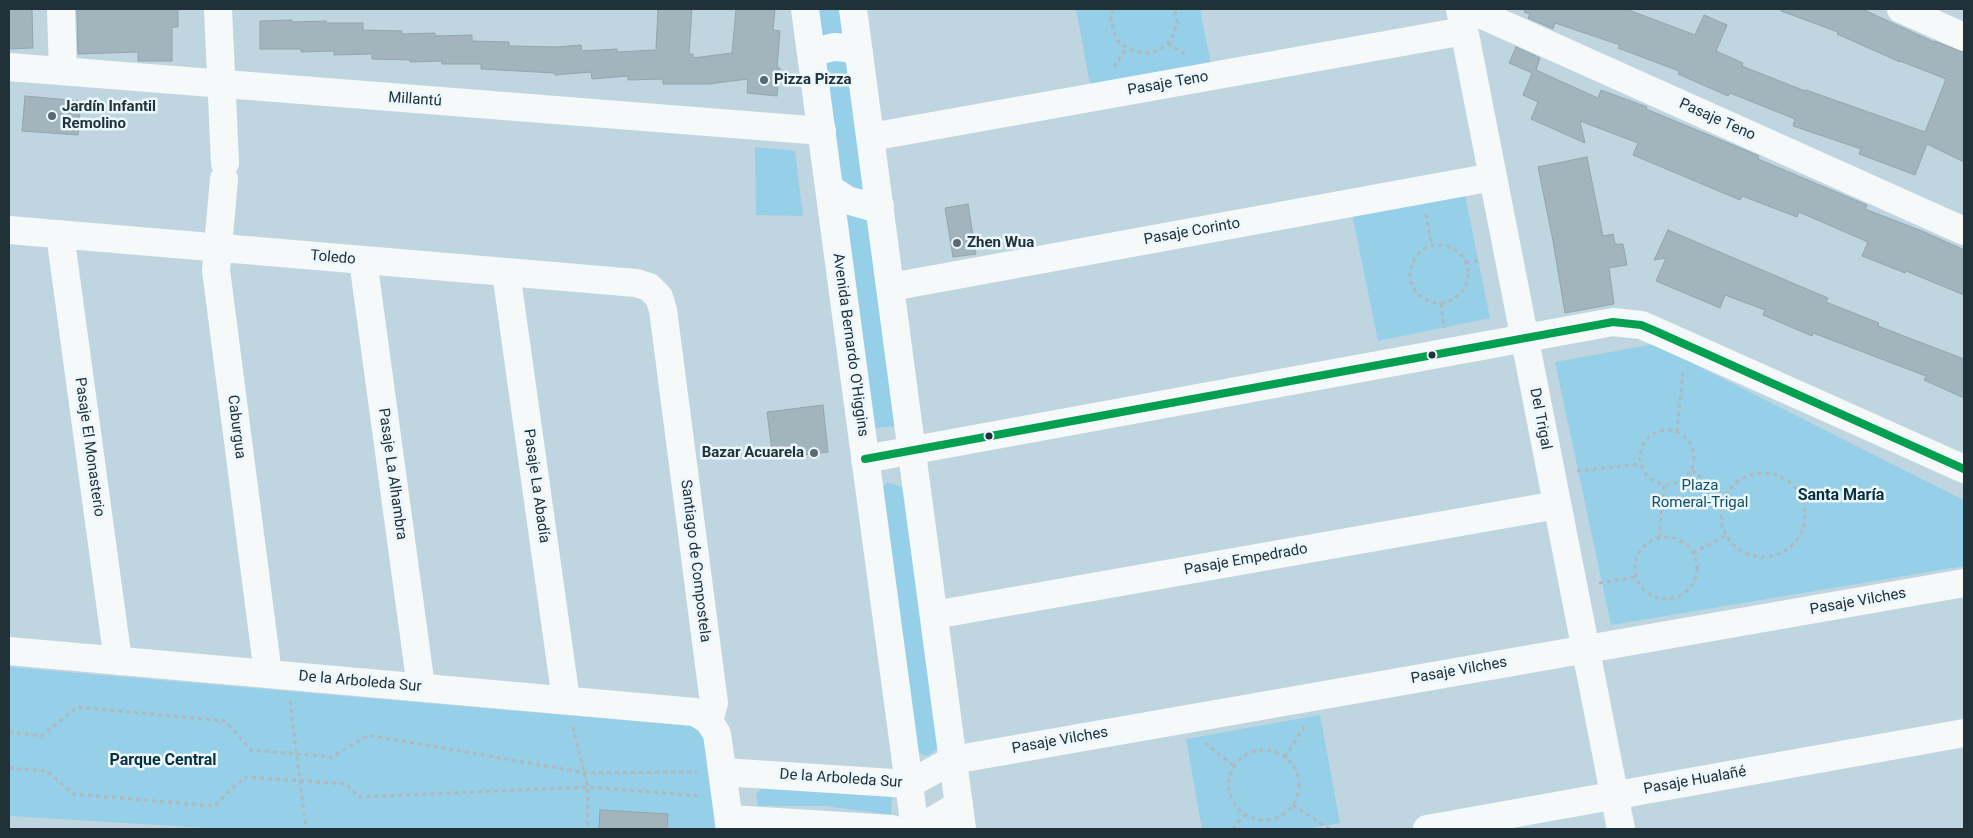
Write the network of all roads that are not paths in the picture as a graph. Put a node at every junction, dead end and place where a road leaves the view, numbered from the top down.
1 (61, 9) edge
2 (218, 9) edge
3 (806, 9) edge
4 (853, 9) edge
5 (1901, 9) edge
6 (1464, 16) edge
7 (1964, 37) edge
8 (859, 52) junction
9 (812, 56) junction
10 (9, 66) edge
11 (63, 71) junction
12 (222, 85) junction
13 (822, 131) junction
14 (871, 138) junction
15 (1493, 177) junction
16 (829, 188) junction
17 (880, 206) junction
18 (9, 230) edge
19 (1964, 231) edge
20 (60, 234) junction
21 (217, 248) junction
22 (363, 260) junction
23 (506, 272) junction
24 (891, 287) junction
25 (655, 291) joint
26 (1524, 338) junction
27 (912, 451) junction
28 (865, 460) junction
29 (1964, 469) edge
30 (1557, 505) junction
31 (1964, 583) edge
32 (934, 615) junction
33 (1586, 650) junction
34 (9, 651) edge
35 (118, 661) junction
36 (277, 675) junction
37 (421, 687) junction
38 (566, 700) junction
39 (709, 721) junction
40 (1964, 733) edge
41 (953, 760) junction
42 (723, 772) junction
43 (909, 784) junction
44 (1614, 796) junction
45 (728, 816) edge
46 (961, 817) edge
47 (892, 829) edge
48 (917, 829) edge
49 (1427, 829) edge
50 (1621, 829) edge

1 - 11 street
2 - 12 street, Caburgua
3 - 9 street, Avenida Bernardo O'Higgins
4 - 8 street
5 - 7 street
6 - 14 street, Pasaje Teno
6 - 15 street, Del Trigal
6 - 19 street, Pasaje Teno
8 - 9 street
8 - 14 street
9 - 13 street, Avenida Bernardo O'Higgins
10 - 11 street, Millantú
11 - 12 street, Millantú
12 - 13 street, Millantú
12 - 21 street, Caburgua
13 - 16 street, Avenida Bernardo O'Higgins
14 - 17 street
15 - 24 street, Pasaje Corinto
15 - 26 street, Del Trigal
16 - 17 street
16 - 28 street, Avenida Bernardo O'Higgins
17 - 24 street
18 - 20 street, Toledo
20 - 21 street, Toledo
20 - 35 street, Pasaje El Monasterio
21 - 22 street, Toledo
21 - 36 street, Caburgua
22 - 23 street, Toledo
22 - 37 street, Pasaje La Alhambra
23 - 25 street, Toledo
23 - 38 street, Pasaje La Abadía
24 - 27 street
25 - 39 street, Santiago de Compostela
26 - 27 street
26 - 29 street
26 - 30 street, Del Trigal
27 - 28 street
27 - 32 street
28 - 43 street, Avenida Bernardo O'Higgins
30 - 32 street, Pasaje Empedrado
30 - 33 street, Del Trigal
31 - 33 street, Pasaje Vilches
32 - 41 street
33 - 41 street, Pasaje Vilches
33 - 44 street, Del Trigal
34 - 35 street, De la Arboleda Sur
35 - 36 street, De la Arboleda Sur
36 - 37 street, De la Arboleda Sur
37 - 38 street, De la Arboleda Sur
38 - 39 street, De la Arboleda Sur
39 - 42 street
40 - 44 street, Pasaje Hualañé
41 - 43 street, De la Arboleda Sur
41 - 46 street
42 - 43 street, De la Arboleda Sur
42 - 45 street
43 - 48 street, Avenida Bernardo O'Higgins
44 - 49 street, Pasaje Hualañé
44 - 50 street, Del Trigal
45 - 47 street
46 - 48 street

